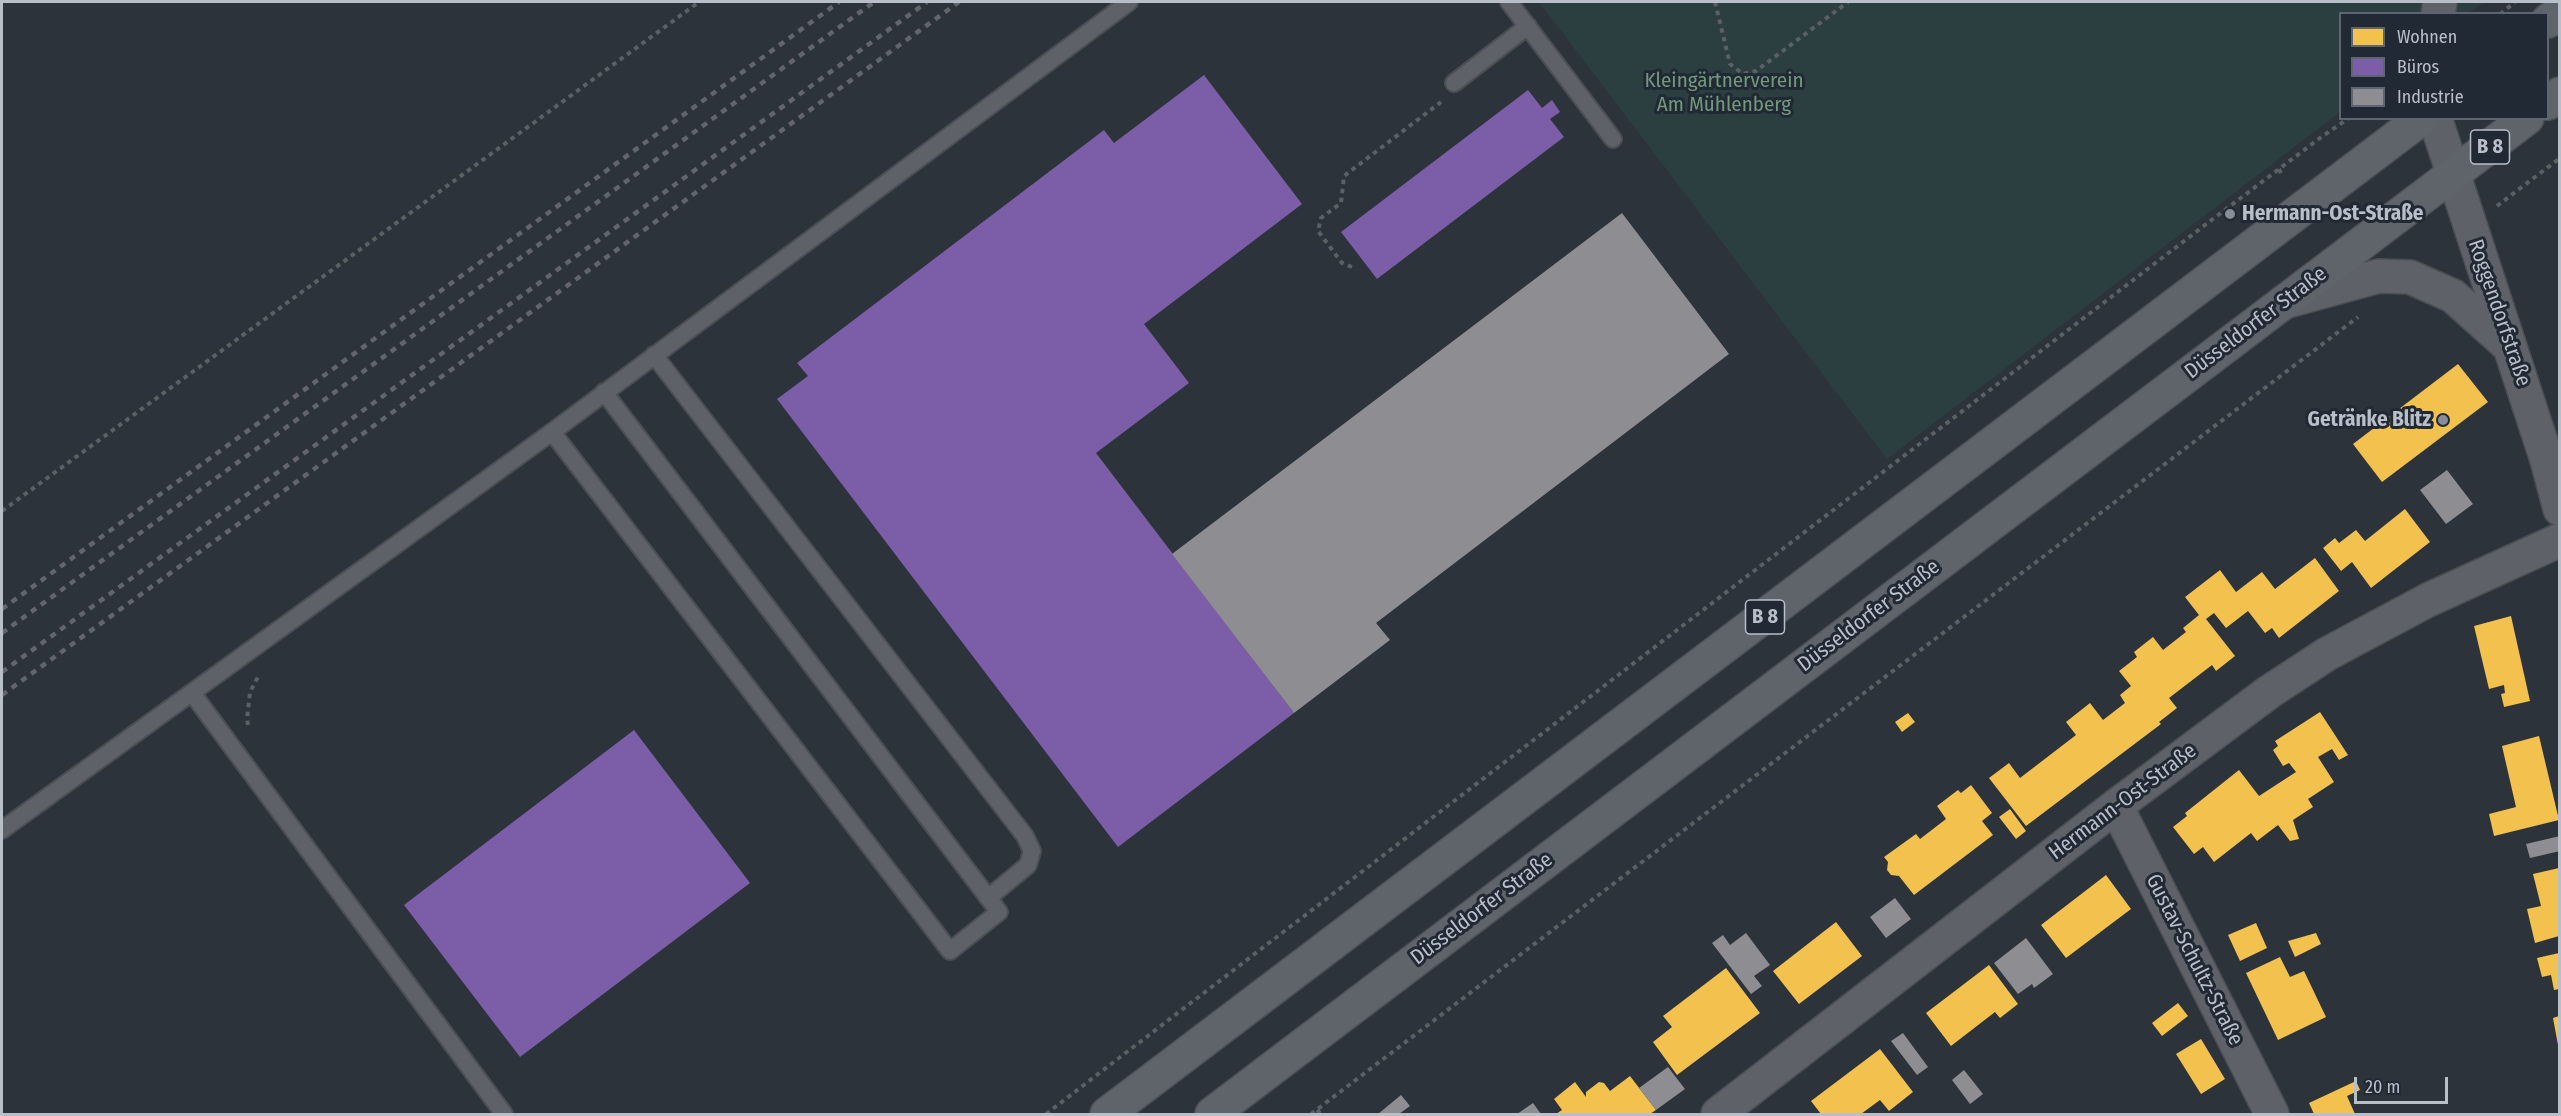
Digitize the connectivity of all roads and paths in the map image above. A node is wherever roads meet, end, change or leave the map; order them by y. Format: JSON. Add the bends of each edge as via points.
{"nodes":[{"id":1,"x":699,"y":2,"type":"edge"},
{"id":2,"x":1129,"y":2,"type":"edge"},
{"id":3,"x":1509,"y":2,"type":"edge"},
{"id":4,"x":1715,"y":2,"type":"edge"},
{"id":5,"x":1848,"y":2,"type":"edge"},
{"id":6,"x":2515,"y":2,"type":"edge"},
{"id":7,"x":2502,"y":12,"type":"edge"},
{"id":8,"x":1528,"y":26,"type":"junction"},
{"id":9,"x":1454,"y":83,"type":"joint"},
{"id":10,"x":2346,"y":120,"type":"edge"},
{"id":11,"x":2419,"y":120,"type":"edge"},
{"id":12,"x":2436,"y":120,"type":"edge"},
{"id":13,"x":2524,"y":120,"type":"edge"},
{"id":14,"x":1613,"y":139,"type":"dead end"},
{"id":15,"x":2559,"y":158,"type":"edge"},
{"id":16,"x":2279,"y":169,"type":"junction"},
{"id":17,"x":2452,"y":175,"type":"junction"},
{"id":18,"x":2283,"y":177,"type":"dead end"},
{"id":19,"x":2205,"y":225,"type":"junction"},
{"id":20,"x":2469,"y":226,"type":"junction"},
{"id":21,"x":2208,"y":229,"type":"dead end"},
{"id":22,"x":1352,"y":267,"type":"dead end"},
{"id":23,"x":2283,"y":303,"type":"junction"},
{"id":24,"x":2363,"y":313,"type":"dead end"},
{"id":25,"x":2511,"y":347,"type":"junction"},
{"id":26,"x":654,"y":355,"type":"junction"},
{"id":27,"x":604,"y":392,"type":"junction"},
{"id":28,"x":552,"y":432,"type":"junction"},
{"id":29,"x":2553,"y":456,"type":"edge"},
{"id":30,"x":2559,"y":509,"type":"edge"},
{"id":31,"x":2,"y":511,"type":"edge"},
{"id":32,"x":2559,"y":540,"type":"edge"},
{"id":33,"x":261,"y":673,"type":"dead end"},
{"id":34,"x":192,"y":693,"type":"junction"},
{"id":35,"x":249,"y":730,"type":"dead end"},
{"id":36,"x":2116,"y":806,"type":"junction"},
{"id":37,"x":2,"y":830,"type":"edge"},
{"id":38,"x":988,"y":898,"type":"junction"},
{"id":39,"x":1317,"y":1110,"type":"junction"},
{"id":40,"x":504,"y":1114,"type":"edge"},
{"id":41,"x":1046,"y":1114,"type":"edge"},
{"id":42,"x":1107,"y":1114,"type":"edge"},
{"id":43,"x":1212,"y":1114,"type":"edge"},
{"id":44,"x":1311,"y":1114,"type":"edge"},
{"id":45,"x":1321,"y":1114,"type":"edge"},
{"id":46,"x":1718,"y":1114,"type":"edge"},
{"id":47,"x":2272,"y":1114,"type":"edge"}],
"edges":[{"from":1,"to":31,"type":"path"},
{"from":2,"to":26,"type":"lane"},
{"from":3,"to":8,"type":"lane"},
{"from":4,"to":5,"type":"path","via":[[1730,64],[1743,75],[1756,71]]},
{"from":6,"to":7,"type":"path"},
{"from":8,"to":9,"type":"lane"},
{"from":8,"to":14,"type":"lane"},
{"from":9,"to":22,"type":"path","via":[[1450,95],[1344,176],[1341,203],[1321,218],[1318,231],[1342,263]]},
{"from":10,"to":16,"type":"path"},
{"from":11,"to":42,"type":"main road","number":"B 8"},
{"from":12,"to":17,"type":"street","name":"Roggendorfstraße"},
{"from":13,"to":17,"type":"main road","name":"Düsseldorfer Straße","number":"B 8"},
{"from":15,"to":20,"type":"path"},
{"from":16,"to":18,"type":"path"},
{"from":16,"to":19,"type":"path"},
{"from":17,"to":20,"type":"street","name":"Roggendorfstraße"},
{"from":17,"to":23,"type":"main road","name":"Düsseldorfer Straße","number":"B 8"},
{"from":19,"to":21,"type":"path"},
{"from":19,"to":41,"type":"path"},
{"from":20,"to":25,"type":"street","name":"Roggendorfstraße"},
{"from":23,"to":25,"type":"street","via":[[2379,276],[2410,277],[2453,296]]},
{"from":23,"to":43,"type":"main road","name":"Düsseldorfer Straße","number":"B 8"},
{"from":24,"to":39,"type":"path"},
{"from":25,"to":29,"type":"street","name":"Roggendorfstraße"},
{"from":26,"to":27,"type":"lane"},
{"from":26,"to":38,"type":"lane","via":[[1025,836],[1032,851],[1028,865]]},
{"from":27,"to":28,"type":"lane"},
{"from":27,"to":38,"type":"lane"},
{"from":28,"to":34,"type":"lane"},
{"from":28,"to":38,"type":"lane","via":[[950,951],[999,912]]},
{"from":29,"to":30,"type":"street","name":"Roggendorfstraße"},
{"from":32,"to":36,"type":"street","name":"Hermann-Ost-Straße","via":[[2428,600],[2327,654],[2269,692]]},
{"from":33,"to":35,"type":"path","via":[[250,692]]},
{"from":34,"to":37,"type":"lane"},
{"from":34,"to":40,"type":"lane"},
{"from":36,"to":46,"type":"street","name":"Hermann-Ost-Straße"},
{"from":36,"to":47,"type":"street","name":"Gustav-Schultz-Straße"},
{"from":39,"to":44,"type":"path"},
{"from":39,"to":45,"type":"path"}]}
